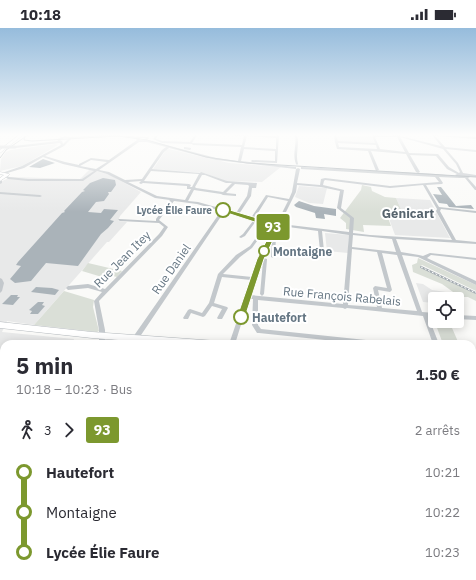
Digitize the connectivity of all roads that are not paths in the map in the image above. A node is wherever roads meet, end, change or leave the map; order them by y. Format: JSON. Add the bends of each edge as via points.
{"nodes":[{"id":1,"x":33,"y":161,"type":"edge"},
{"id":2,"x":57,"y":161,"type":"edge"},
{"id":3,"x":88,"y":161,"type":"edge"},
{"id":4,"x":109,"y":161,"type":"edge"},
{"id":5,"x":111,"y":161,"type":"edge"},
{"id":6,"x":156,"y":161,"type":"edge"},
{"id":7,"x":228,"y":161,"type":"edge"},
{"id":8,"x":239,"y":161,"type":"joint"},
{"id":9,"x":275,"y":161,"type":"edge"},
{"id":10,"x":296,"y":161,"type":"edge"},
{"id":11,"x":373,"y":161,"type":"edge"},
{"id":12,"x":411,"y":161,"type":"edge"},
{"id":13,"x":442,"y":161,"type":"edge"},
{"id":14,"x":453,"y":161,"type":"edge"},
{"id":15,"x":80,"y":165,"type":"dead end"},
{"id":16,"x":298,"y":167,"type":"junction"},
{"id":17,"x":97,"y":170,"type":"junction"},
{"id":18,"x":150,"y":170,"type":"junction"},
{"id":19,"x":377,"y":170,"type":"junction"},
{"id":20,"x":418,"y":172,"type":"junction"},
{"id":21,"x":201,"y":173,"type":"junction"},
{"id":22,"x":4,"y":175,"type":"edge"},
{"id":23,"x":436,"y":175,"type":"junction"},
{"id":24,"x":463,"y":176,"type":"junction"},
{"id":25,"x":476,"y":177,"type":"edge"},
{"id":26,"x":90,"y":180,"type":"dead end"},
{"id":27,"x":0,"y":181,"type":"edge"},
{"id":28,"x":124,"y":181,"type":"junction"},
{"id":29,"x":143,"y":181,"type":"junction"},
{"id":30,"x":234,"y":183,"type":"junction"},
{"id":31,"x":296,"y":184,"type":"junction"},
{"id":32,"x":424,"y":184,"type":"junction"},
{"id":33,"x":321,"y":186,"type":"junction"},
{"id":34,"x":136,"y":187,"type":"junction"},
{"id":35,"x":194,"y":187,"type":"junction"},
{"id":36,"x":476,"y":189,"type":"edge"},
{"id":37,"x":0,"y":193,"type":"edge"},
{"id":38,"x":224,"y":194,"type":"junction"},
{"id":39,"x":235,"y":195,"type":"dead end"},
{"id":40,"x":40,"y":196,"type":"dead end"},
{"id":41,"x":173,"y":199,"type":"junction"},
{"id":42,"x":290,"y":200,"type":"junction"},
{"id":43,"x":186,"y":201,"type":"junction"},
{"id":44,"x":439,"y":209,"type":"junction"},
{"id":45,"x":224,"y":210,"type":"junction"},
{"id":46,"x":476,"y":212,"type":"edge"},
{"id":47,"x":237,"y":214,"type":"junction"},
{"id":48,"x":253,"y":219,"type":"junction"},
{"id":49,"x":120,"y":220,"type":"dead end"},
{"id":50,"x":159,"y":222,"type":"junction"},
{"id":51,"x":277,"y":225,"type":"junction"},
{"id":52,"x":320,"y":230,"type":"junction"},
{"id":53,"x":352,"y":234,"type":"junction"},
{"id":54,"x":272,"y":236,"type":"junction"},
{"id":55,"x":241,"y":237,"type":"dead end"},
{"id":56,"x":394,"y":237,"type":"junction"},
{"id":57,"x":455,"y":242,"type":"junction"},
{"id":58,"x":476,"y":243,"type":"edge"},
{"id":59,"x":351,"y":248,"type":"junction"},
{"id":60,"x":322,"y":251,"type":"dead end"},
{"id":61,"x":379,"y":251,"type":"junction"},
{"id":62,"x":399,"y":254,"type":"junction"},
{"id":63,"x":273,"y":257,"type":"dead end"},
{"id":64,"x":424,"y":258,"type":"junction"},
{"id":65,"x":260,"y":259,"type":"junction"},
{"id":66,"x":476,"y":260,"type":"edge"},
{"id":67,"x":220,"y":275,"type":"junction"},
{"id":68,"x":254,"y":279,"type":"junction"},
{"id":69,"x":0,"y":280,"type":"edge"},
{"id":70,"x":476,"y":283,"type":"edge"},
{"id":71,"x":68,"y":288,"type":"dead end"},
{"id":72,"x":0,"y":291,"type":"edge"},
{"id":73,"x":105,"y":291,"type":"junction"},
{"id":74,"x":262,"y":294,"type":"dead end"},
{"id":75,"x":248,"y":297,"type":"junction"},
{"id":76,"x":256,"y":298,"type":"junction"},
{"id":77,"x":211,"y":304,"type":"junction"},
{"id":78,"x":345,"y":306,"type":"junction"},
{"id":79,"x":380,"y":310,"type":"junction"},
{"id":80,"x":422,"y":313,"type":"junction"},
{"id":81,"x":428,"y":314,"type":"edge"},
{"id":82,"x":464,"y":317,"type":"edge"},
{"id":83,"x":186,"y":318,"type":"dead end"},
{"id":84,"x":220,"y":318,"type":"dead end"},
{"id":85,"x":476,"y":318,"type":"edge"},
{"id":86,"x":0,"y":325,"type":"edge"},
{"id":87,"x":0,"y":328,"type":"edge"},
{"id":88,"x":136,"y":338,"type":"junction"},
{"id":89,"x":102,"y":339,"type":"edge"},
{"id":90,"x":152,"y":340,"type":"edge"},
{"id":91,"x":163,"y":340,"type":"edge"},
{"id":92,"x":233,"y":340,"type":"edge"},
{"id":93,"x":346,"y":340,"type":"edge"},
{"id":94,"x":434,"y":340,"type":"edge"}],
"edges":[{"from":1,"to":22,"type":"street"},
{"from":2,"to":17,"type":"street"},
{"from":3,"to":15,"type":"street"},
{"from":4,"to":17,"type":"street"},
{"from":5,"to":17,"type":"street"},
{"from":6,"to":18,"type":"street"},
{"from":7,"to":16,"type":"street"},
{"from":8,"to":9,"type":"street"},
{"from":8,"to":16,"type":"street"},
{"from":10,"to":16,"type":"street"},
{"from":11,"to":19,"type":"street"},
{"from":12,"to":20,"type":"street"},
{"from":13,"to":24,"type":"street","via":[[448,168]]},
{"from":14,"to":24,"type":"street"},
{"from":16,"to":19,"type":"street"},
{"from":16,"to":23,"type":"street"},
{"from":16,"to":31,"type":"street"},
{"from":17,"to":22,"type":"street","via":[[81,180],[28,180],[8,178]]},
{"from":17,"to":26,"type":"street"},
{"from":17,"to":28,"type":"street"},
{"from":18,"to":21,"type":"street"},
{"from":18,"to":29,"type":"street"},
{"from":19,"to":20,"type":"street"},
{"from":20,"to":24,"type":"street"},
{"from":21,"to":30,"type":"street"},
{"from":21,"to":35,"type":"street"},
{"from":22,"to":27,"type":"main road"},
{"from":23,"to":24,"type":"street"},
{"from":23,"to":32,"type":"street","via":[[441,184]]},
{"from":24,"to":25,"type":"street"},
{"from":24,"to":36,"type":"street"},
{"from":28,"to":29,"type":"street"},
{"from":28,"to":34,"type":"street"},
{"from":29,"to":34,"type":"street"},
{"from":29,"to":35,"type":"street"},
{"from":30,"to":38,"type":"street"},
{"from":30,"to":47,"type":"street","via":[[250,185],[249,196]]},
{"from":31,"to":33,"type":"street"},
{"from":31,"to":42,"type":"street"},
{"from":32,"to":33,"type":"street","via":[[390,187],[325,179],[322,180]]},
{"from":32,"to":44,"type":"street"},
{"from":33,"to":53,"type":"street","via":[[342,190],[339,208],[352,218]]},
{"from":34,"to":41,"type":"street","via":[[156,197]]},
{"from":35,"to":38,"type":"street"},
{"from":35,"to":43,"type":"street"},
{"from":37,"to":40,"type":"street"},
{"from":38,"to":39,"type":"street"},
{"from":41,"to":43,"type":"street"},
{"from":41,"to":50,"type":"street","name":"Rue Jean Itey","via":[[158,219]]},
{"from":42,"to":48,"type":"street","via":[[267,196]]},
{"from":42,"to":51,"type":"street"},
{"from":43,"to":45,"type":"street"},
{"from":44,"to":46,"type":"street"},
{"from":44,"to":57,"type":"street"},
{"from":45,"to":47,"type":"street"},
{"from":45,"to":88,"type":"street","name":"Rue Daniel"},
{"from":47,"to":48,"type":"street"},
{"from":48,"to":51,"type":"street"},
{"from":48,"to":55,"type":"street"},
{"from":49,"to":50,"type":"street"},
{"from":50,"to":73,"type":"street","name":"Rue Jean Itey","via":[[166,227],[161,235]]},
{"from":51,"to":52,"type":"street"},
{"from":51,"to":54,"type":"street"},
{"from":52,"to":53,"type":"street"},
{"from":52,"to":60,"type":"street"},
{"from":53,"to":56,"type":"street"},
{"from":53,"to":59,"type":"street"},
{"from":54,"to":63,"type":"street"},
{"from":54,"to":65,"type":"street"},
{"from":54,"to":67,"type":"street","via":[[259,236],[251,247],[238,256]]},
{"from":56,"to":57,"type":"street"},
{"from":56,"to":62,"type":"street"},
{"from":57,"to":58,"type":"street"},
{"from":59,"to":61,"type":"street"},
{"from":59,"to":78,"type":"street"},
{"from":61,"to":62,"type":"street"},
{"from":61,"to":79,"type":"street","via":[[390,290],[375,288]]},
{"from":62,"to":64,"type":"street"},
{"from":62,"to":80,"type":"street"},
{"from":64,"to":66,"type":"street","via":[[430,254]]},
{"from":64,"to":70,"type":"street"},
{"from":65,"to":68,"type":"street"},
{"from":65,"to":74,"type":"street","via":[[265,260]]},
{"from":67,"to":68,"type":"street"},
{"from":67,"to":77,"type":"street"},
{"from":68,"to":75,"type":"street"},
{"from":69,"to":72,"type":"street"},
{"from":71,"to":73,"type":"street","via":[[88,286]]},
{"from":73,"to":89,"type":"street","name":"Rue Jean Itey","via":[[95,303]]},
{"from":75,"to":76,"type":"street","name":"Rue François Rabelais"},
{"from":75,"to":92,"type":"street"},
{"from":76,"to":78,"type":"street","name":"Rue François Rabelais"},
{"from":76,"to":93,"type":"street","via":[[254,325],[259,331]]},
{"from":77,"to":83,"type":"street","via":[[203,315],[190,311]]},
{"from":77,"to":84,"type":"street","via":[[225,308]]},
{"from":78,"to":79,"type":"street","name":"Rue François Rabelais"},
{"from":79,"to":80,"type":"street","name":"Rue François Rabelais"},
{"from":80,"to":81,"type":"street","name":"Rue François Rabelais"},
{"from":80,"to":94,"type":"street"},
{"from":82,"to":85,"type":"street"},
{"from":86,"to":89,"type":"main road"},
{"from":87,"to":89,"type":"main road"},
{"from":88,"to":89,"type":"main road"},
{"from":88,"to":90,"type":"main road"},
{"from":88,"to":91,"type":"main road"}]}
